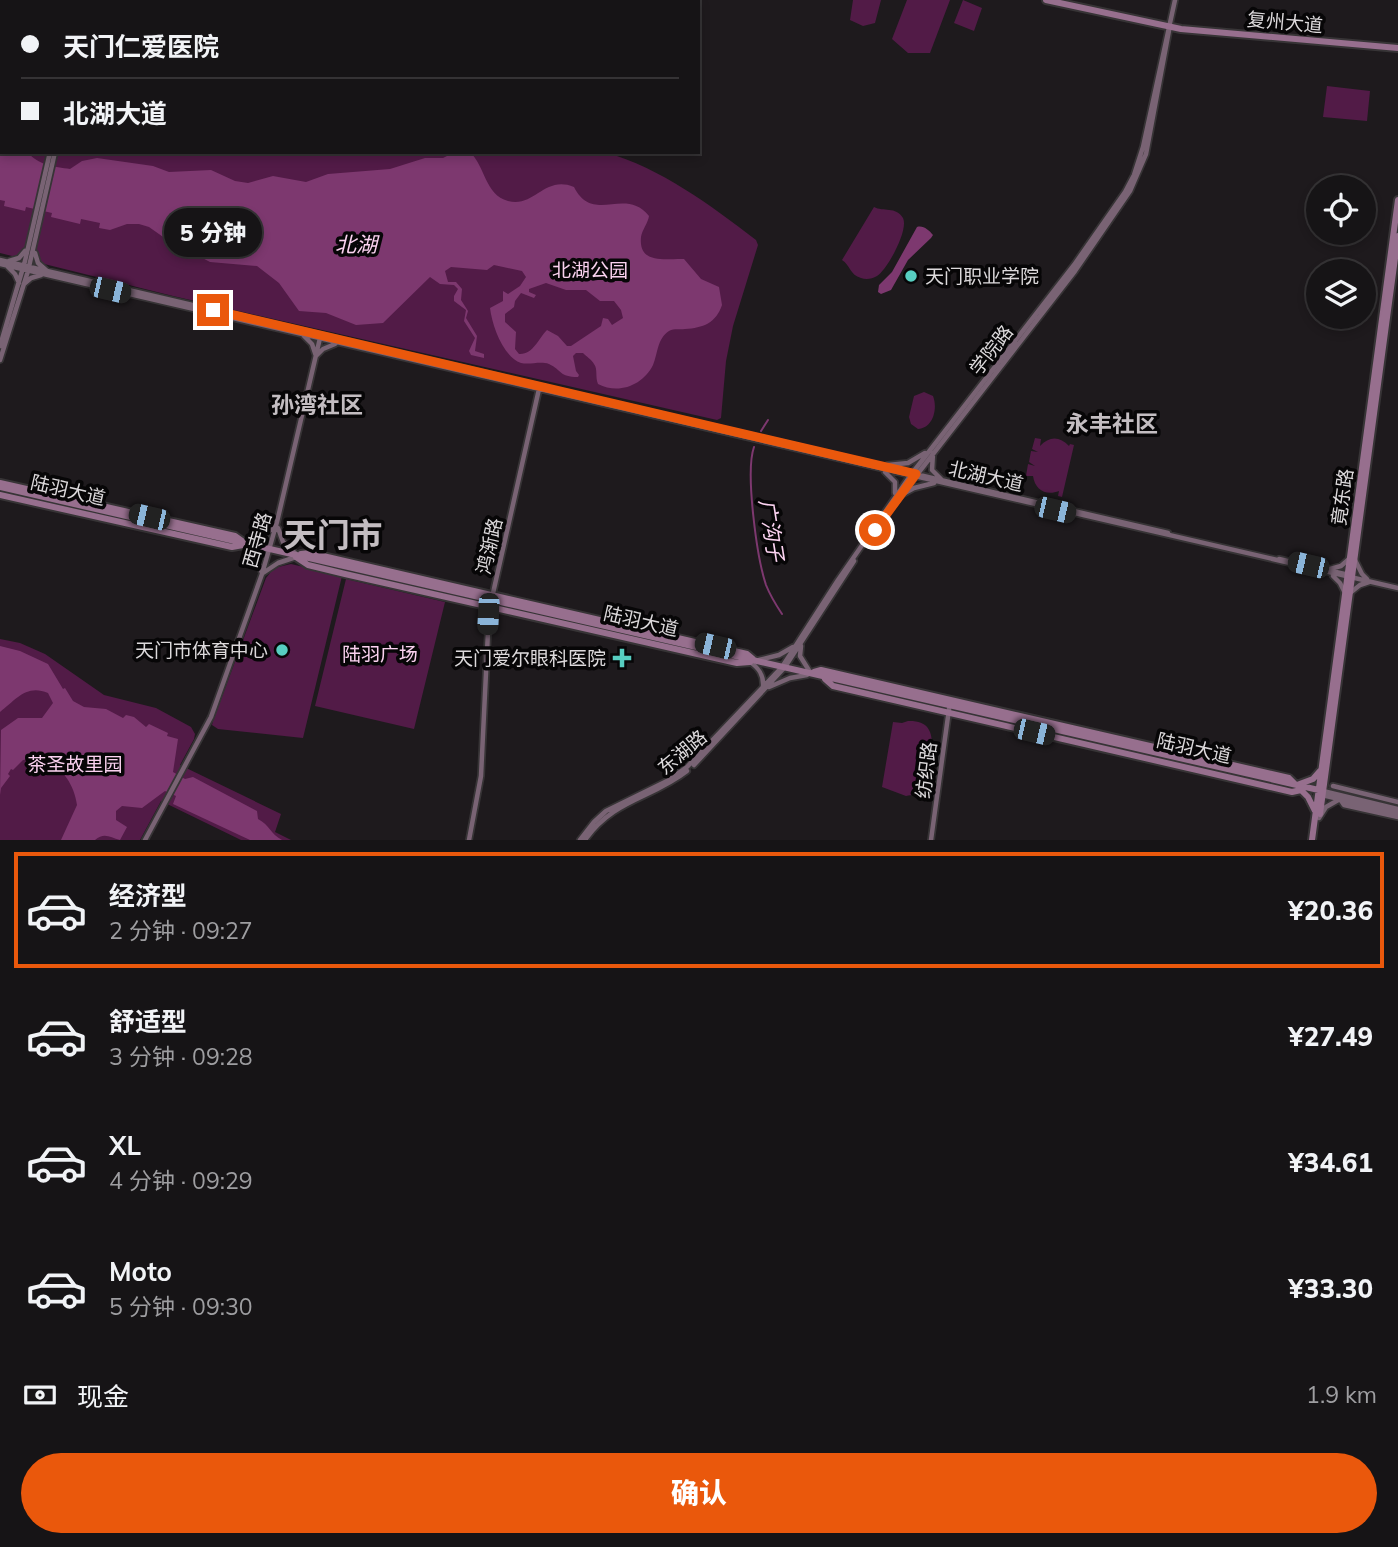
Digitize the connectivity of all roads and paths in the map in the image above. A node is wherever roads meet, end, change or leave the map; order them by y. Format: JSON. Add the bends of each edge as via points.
{"nodes":[{"id":1,"x":1046,"y":0,"type":"edge"},
{"id":2,"x":1062,"y":0,"type":"edge"},
{"id":3,"x":1175,"y":0,"type":"edge"},
{"id":4,"x":1170,"y":26,"type":"junction"},
{"id":5,"x":1398,"y":46,"type":"edge"},
{"id":6,"x":51,"y":156,"type":"edge"},
{"id":7,"x":1398,"y":200,"type":"edge"},
{"id":8,"x":1398,"y":236,"type":"edge"},
{"id":9,"x":32,"y":245,"type":"junction"},
{"id":10,"x":2,"y":263,"type":"edge"},
{"id":11,"x":26,"y":268,"type":"junction"},
{"id":12,"x":46,"y":273,"type":"junction"},
{"id":13,"x":21,"y":284,"type":"junction"},
{"id":14,"x":300,"y":335,"type":"junction"},
{"id":15,"x":321,"y":337,"type":"junction"},
{"id":16,"x":340,"y":344,"type":"junction"},
{"id":17,"x":0,"y":346,"type":"edge"},
{"id":18,"x":316,"y":356,"type":"junction"},
{"id":19,"x":0,"y":360,"type":"edge"},
{"id":20,"x":539,"y":388,"type":"junction"},
{"id":21,"x":931,"y":451,"type":"junction"},
{"id":22,"x":878,"y":467,"type":"junction"},
{"id":23,"x":913,"y":475,"type":"junction"},
{"id":24,"x":941,"y":482,"type":"junction"},
{"id":25,"x":0,"y":489,"type":"edge"},
{"id":26,"x":896,"y":499,"type":"junction"},
{"id":27,"x":277,"y":523,"type":"junction"},
{"id":28,"x":243,"y":544,"type":"junction"},
{"id":29,"x":270,"y":550,"type":"junction"},
{"id":30,"x":296,"y":556,"type":"junction"},
{"id":31,"x":1352,"y":559,"type":"junction"},
{"id":32,"x":369,"y":566,"type":"junction"},
{"id":33,"x":352,"y":568,"type":"junction"},
{"id":34,"x":1326,"y":571,"type":"junction"},
{"id":35,"x":262,"y":574,"type":"junction"},
{"id":36,"x":1349,"y":576,"type":"junction"},
{"id":37,"x":383,"y":578,"type":"junction"},
{"id":38,"x":1372,"y":582,"type":"junction"},
{"id":39,"x":391,"y":585,"type":"junction"},
{"id":40,"x":1398,"y":588,"type":"edge"},
{"id":41,"x":1347,"y":594,"type":"junction"},
{"id":42,"x":491,"y":601,"type":"junction"},
{"id":43,"x":800,"y":642,"type":"junction"},
{"id":44,"x":752,"y":661,"type":"junction"},
{"id":45,"x":782,"y":668,"type":"junction"},
{"id":46,"x":808,"y":674,"type":"junction"},
{"id":47,"x":764,"y":688,"type":"junction"},
{"id":48,"x":949,"y":706,"type":"junction"},
{"id":49,"x":1324,"y":770,"type":"junction"},
{"id":50,"x":1333,"y":786,"type":"junction"},
{"id":51,"x":1299,"y":787,"type":"junction"},
{"id":52,"x":1320,"y":793,"type":"junction"},
{"id":53,"x":1340,"y":797,"type":"junction"},
{"id":54,"x":1398,"y":802,"type":"edge"},
{"id":55,"x":1398,"y":813,"type":"edge"},
{"id":56,"x":1317,"y":817,"type":"junction"},
{"id":57,"x":145,"y":840,"type":"edge"},
{"id":58,"x":469,"y":840,"type":"edge"},
{"id":59,"x":582,"y":840,"type":"edge"},
{"id":60,"x":931,"y":840,"type":"edge"},
{"id":61,"x":1314,"y":840,"type":"edge"}],
"edges":[{"from":1,"to":4,"type":"main road","name":"复州大道"},
{"from":2,"to":4,"type":"main road","name":"复州大道"},
{"from":3,"to":4,"type":"main road","name":"学院路"},
{"from":4,"to":5,"type":"main road","name":"复州大道"},
{"from":4,"to":21,"type":"main road","name":"学院路","via":[[1131,181],[1074,265]]},
{"from":6,"to":9,"type":"main road"},
{"from":7,"to":31,"type":"main road","name":"竟东路"},
{"from":8,"to":31,"type":"main road","name":"竟东路"},
{"from":9,"to":10,"type":"main road","via":[[19,258]]},
{"from":9,"to":11,"type":"main road"},
{"from":9,"to":12,"type":"main road"},
{"from":10,"to":11,"type":"main road","name":"北湖大道"},
{"from":10,"to":13,"type":"main road"},
{"from":11,"to":12,"type":"main road","name":"北湖大道"},
{"from":11,"to":13,"type":"main road"},
{"from":12,"to":13,"type":"main road"},
{"from":12,"to":14,"type":"main road","name":"北湖大道"},
{"from":12,"to":15,"type":"main road","name":"北湖大道"},
{"from":13,"to":17,"type":"main road"},
{"from":13,"to":19,"type":"main road"},
{"from":14,"to":15,"type":"main road","name":"北湖大道"},
{"from":14,"to":18,"type":"main road"},
{"from":15,"to":16,"type":"main road","name":"北湖大道"},
{"from":15,"to":18,"type":"main road","name":"西寺路"},
{"from":15,"to":20,"type":"main road","name":"北湖大道"},
{"from":16,"to":18,"type":"main road","via":[[326,347]]},
{"from":16,"to":20,"type":"main road","name":"北湖大道"},
{"from":18,"to":27,"type":"main road","name":"西寺路"},
{"from":20,"to":22,"type":"main road","name":"北湖大道"},
{"from":20,"to":42,"type":"main road","name":"鸿渐路"},
{"from":21,"to":22,"type":"main road","via":[[905,464]]},
{"from":21,"to":23,"type":"main road","name":"学院路"},
{"from":21,"to":24,"type":"main road","via":[[931,467]]},
{"from":22,"to":23,"type":"main road","name":"北湖大道"},
{"from":22,"to":26,"type":"main road","via":[[895,482]]},
{"from":23,"to":24,"type":"main road","name":"北湖大道"},
{"from":23,"to":26,"type":"main road","name":"学院路"},
{"from":24,"to":26,"type":"main road","via":[[914,488]]},
{"from":24,"to":34,"type":"main road","name":"北湖大道"},
{"from":25,"to":28,"type":"main road","name":"陆羽大道"},
{"from":26,"to":43,"type":"main road","name":"学院路"},
{"from":27,"to":28,"type":"main road","via":[[262,537]]},
{"from":27,"to":29,"type":"main road","name":"西寺路"},
{"from":27,"to":30,"type":"main road","via":[[280,537]]},
{"from":28,"to":29,"type":"main road","name":"陆羽大道"},
{"from":28,"to":35,"type":"main road","via":[[256,556]]},
{"from":29,"to":30,"type":"main road","name":"陆羽大道"},
{"from":29,"to":35,"type":"main road","name":"西寺路"},
{"from":30,"to":32,"type":"main road","via":[[310,553]]},
{"from":30,"to":33,"type":"main road","name":"陆羽大道"},
{"from":30,"to":35,"type":"main road"},
{"from":30,"to":37,"type":"main road","name":"陆羽大道"},
{"from":30,"to":39,"type":"main road","via":[[308,565]]},
{"from":31,"to":34,"type":"main road"},
{"from":31,"to":36,"type":"main road","name":"竟东路"},
{"from":31,"to":38,"type":"main road"},
{"from":32,"to":33,"type":"main road"},
{"from":32,"to":42,"type":"main road","via":[[476,591]]},
{"from":33,"to":42,"type":"main road","name":"陆羽大道"},
{"from":34,"to":36,"type":"main road","name":"北湖大道"},
{"from":34,"to":41,"type":"main road"},
{"from":35,"to":57,"type":"main road","name":"西寺路","via":[[219,695]]},
{"from":36,"to":38,"type":"main road","name":"北湖大道"},
{"from":36,"to":41,"type":"main road","name":"竟东路"},
{"from":37,"to":39,"type":"main road"},
{"from":37,"to":42,"type":"main road","name":"陆羽大道"},
{"from":38,"to":40,"type":"main road","name":"北湖大道"},
{"from":38,"to":41,"type":"main road"},
{"from":39,"to":42,"type":"main road","via":[[478,605]]},
{"from":41,"to":49,"type":"main road","name":"竟东路"},
{"from":42,"to":44,"type":"main road","via":[[737,663]]},
{"from":42,"to":44,"type":"main road","via":[[739,652]]},
{"from":42,"to":58,"type":"main road","name":"鸿渐路","via":[[481,776]]},
{"from":43,"to":44,"type":"main road","via":[[779,655]]},
{"from":43,"to":45,"type":"main road","name":"学院路"},
{"from":43,"to":46,"type":"main road"},
{"from":44,"to":45,"type":"main road"},
{"from":44,"to":47,"type":"main road"},
{"from":45,"to":46,"type":"main road"},
{"from":45,"to":47,"type":"main road","name":"东湖路"},
{"from":46,"to":47,"type":"main road"},
{"from":46,"to":48,"type":"main road","via":[[834,686]]},
{"from":46,"to":48,"type":"main road","via":[[821,670]]},
{"from":47,"to":59,"type":"main road","name":"东湖路","via":[[691,764],[667,781],[606,810]]},
{"from":48,"to":51,"type":"main road","via":[[1289,778]]},
{"from":48,"to":51,"type":"main road","via":[[1282,790],[1292,792]]},
{"from":48,"to":60,"type":"main road","name":"纺织路"},
{"from":49,"to":50,"type":"main road"},
{"from":49,"to":51,"type":"main road"},
{"from":49,"to":52,"type":"main road","name":"竟东路"},
{"from":50,"to":53,"type":"main road"},
{"from":50,"to":54,"type":"main road"},
{"from":51,"to":52,"type":"main road"},
{"from":51,"to":56,"type":"main road"},
{"from":52,"to":53,"type":"main road"},
{"from":52,"to":56,"type":"main road","name":"竟东路"},
{"from":53,"to":55,"type":"main road"},
{"from":53,"to":56,"type":"main road"},
{"from":56,"to":61,"type":"main road","name":"竟东路"}]}
